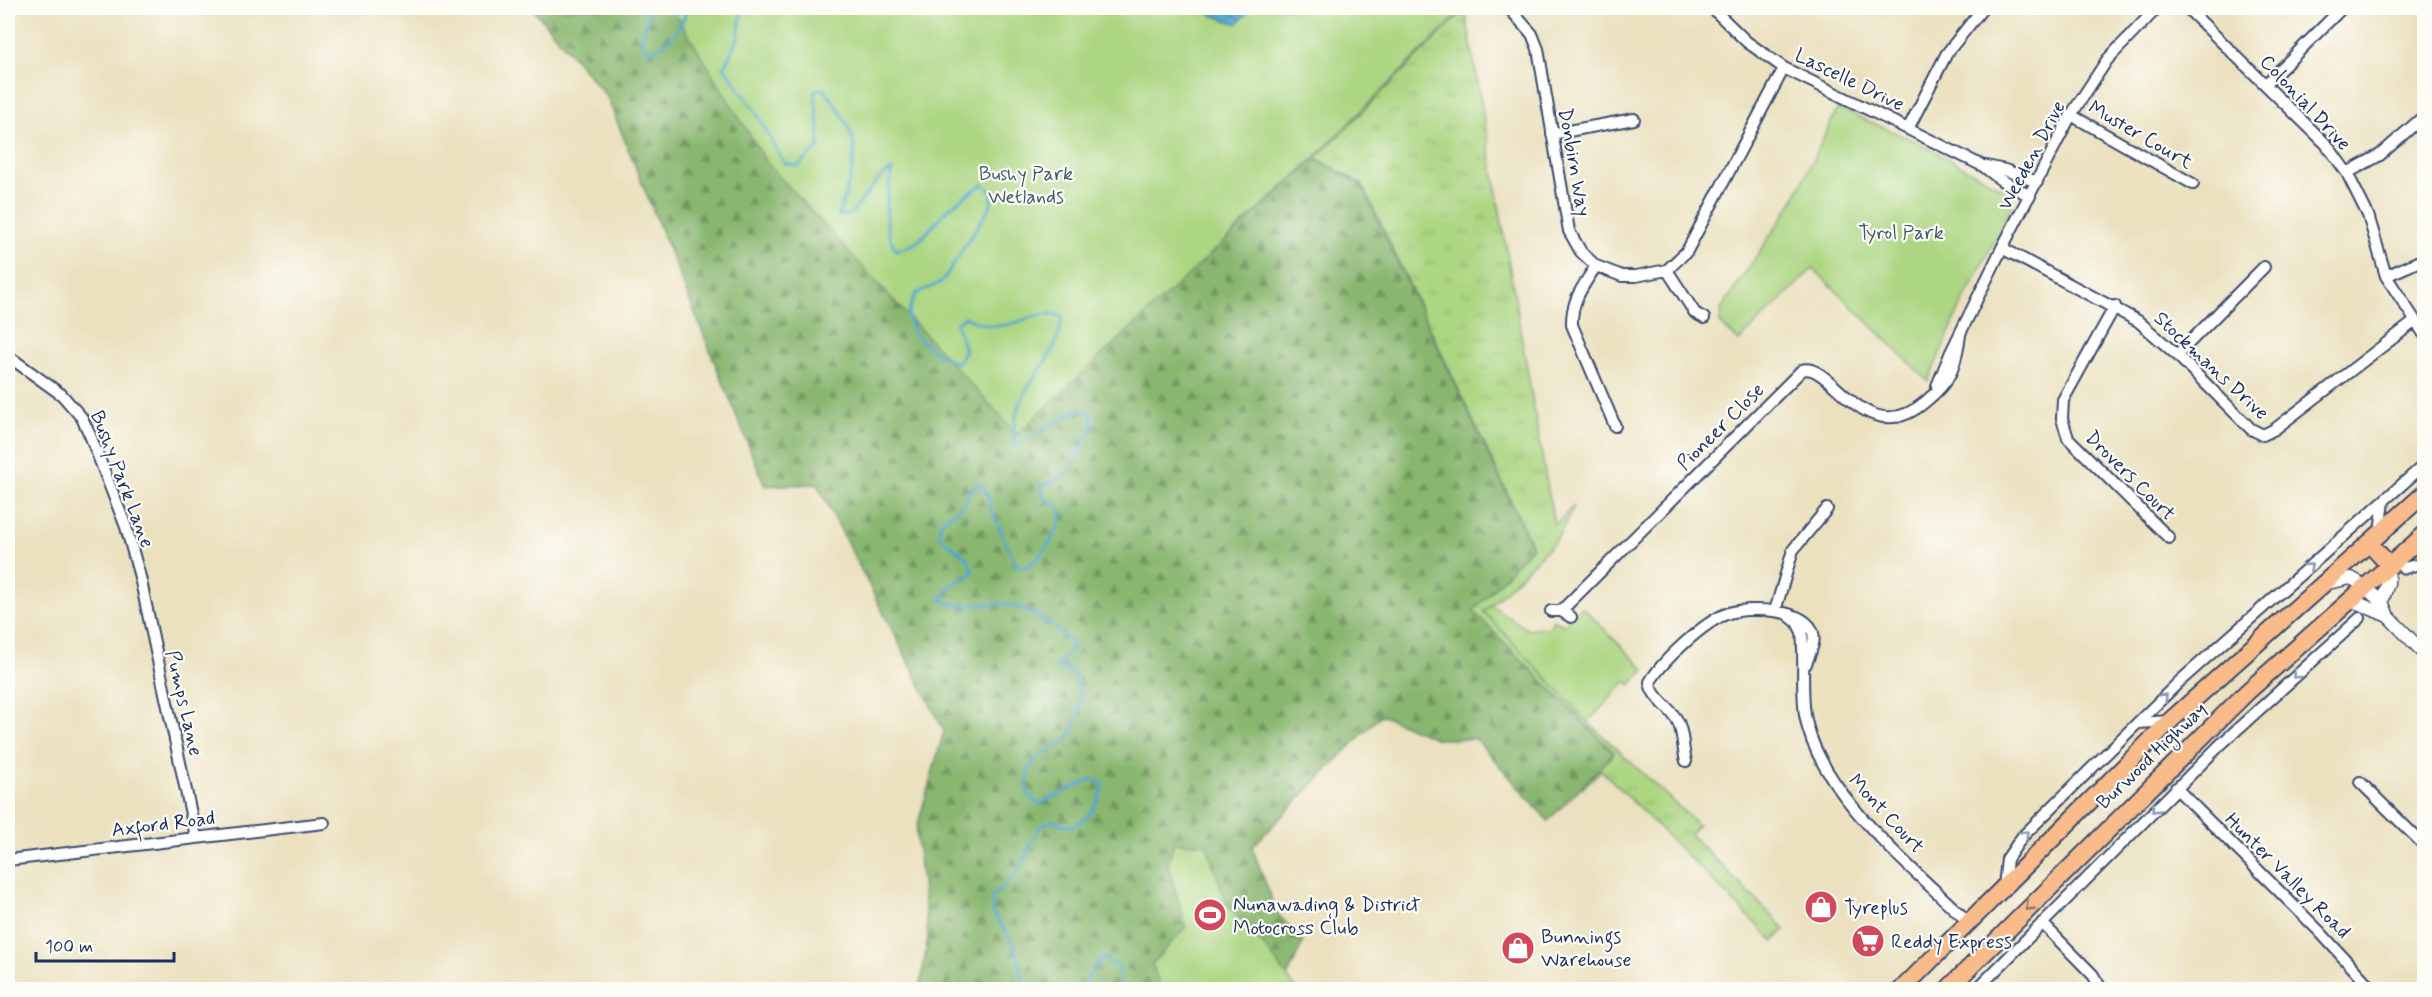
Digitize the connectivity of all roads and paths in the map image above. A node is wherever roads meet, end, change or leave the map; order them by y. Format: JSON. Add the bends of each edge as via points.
{"nodes":[{"id":1,"x":1509,"y":8,"type":"edge"},
{"id":2,"x":1712,"y":8,"type":"edge"},
{"id":3,"x":1983,"y":8,"type":"edge"},
{"id":4,"x":2157,"y":8,"type":"edge"},
{"id":5,"x":2187,"y":8,"type":"edge"},
{"id":6,"x":2342,"y":8,"type":"edge"},
{"id":7,"x":1784,"y":68,"type":"junction"},
{"id":8,"x":2266,"y":84,"type":"junction"},
{"id":9,"x":2071,"y":115,"type":"junction"},
{"id":10,"x":2424,"y":116,"type":"edge"},
{"id":11,"x":1634,"y":119,"type":"dead end"},
{"id":12,"x":1909,"y":127,"type":"junction"},
{"id":13,"x":1552,"y":134,"type":"junction"},
{"id":14,"x":1983,"y":166,"type":"junction"},
{"id":15,"x":2347,"y":173,"type":"junction"},
{"id":16,"x":2037,"y":182,"type":"junction"},
{"id":17,"x":2193,"y":184,"type":"dead end"},
{"id":18,"x":2030,"y":196,"type":"junction"},
{"id":19,"x":2002,"y":248,"type":"junction"},
{"id":20,"x":2424,"y":259,"type":"edge"},
{"id":21,"x":1596,"y":266,"type":"junction"},
{"id":22,"x":2264,"y":267,"type":"dead end"},
{"id":23,"x":1667,"y":270,"type":"junction"},
{"id":24,"x":2386,"y":276,"type":"junction"},
{"id":25,"x":2115,"y":306,"type":"junction"},
{"id":26,"x":1704,"y":318,"type":"dead end"},
{"id":27,"x":2414,"y":322,"type":"junction"},
{"id":28,"x":2424,"y":334,"type":"edge"},
{"id":29,"x":2177,"y":354,"type":"junction"},
{"id":30,"x":8,"y":356,"type":"edge"},
{"id":31,"x":1926,"y":401,"type":"joint"},
{"id":32,"x":1615,"y":426,"type":"dead end"},
{"id":33,"x":2424,"y":465,"type":"edge"},
{"id":34,"x":2424,"y":494,"type":"edge"},
{"id":35,"x":2384,"y":501,"type":"junction"},
{"id":36,"x":1827,"y":509,"type":"dead end"},
{"id":37,"x":2424,"y":535,"type":"edge"},
{"id":38,"x":2374,"y":537,"type":"junction"},
{"id":39,"x":2169,"y":538,"type":"dead end"},
{"id":40,"x":2424,"y":563,"type":"edge"},
{"id":41,"x":2391,"y":565,"type":"junction"},
{"id":42,"x":140,"y":577,"type":"joint"},
{"id":43,"x":2322,"y":585,"type":"junction"},
{"id":44,"x":2366,"y":587,"type":"junction"},
{"id":45,"x":2382,"y":602,"type":"junction"},
{"id":46,"x":2345,"y":605,"type":"junction"},
{"id":47,"x":1775,"y":611,"type":"junction"},
{"id":48,"x":1561,"y":613,"type":"dead end"},
{"id":49,"x":2388,"y":616,"type":"junction"},
{"id":50,"x":2360,"y":618,"type":"dead end"},
{"id":51,"x":2340,"y":636,"type":"junction"},
{"id":52,"x":2424,"y":652,"type":"edge"},
{"id":53,"x":2171,"y":720,"type":"junction"},
{"id":54,"x":2138,"y":723,"type":"junction"},
{"id":55,"x":1686,"y":760,"type":"dead end"},
{"id":56,"x":2360,"y":782,"type":"dead end"},
{"id":57,"x":2176,"y":788,"type":"junction"},
{"id":58,"x":324,"y":823,"type":"dead end"},
{"id":59,"x":2100,"y":835,"type":"junction"},
{"id":60,"x":196,"y":837,"type":"junction"},
{"id":61,"x":2424,"y":845,"type":"edge"},
{"id":62,"x":2115,"y":850,"type":"junction"},
{"id":63,"x":8,"y":860,"type":"edge"},
{"id":64,"x":2004,"y":886,"type":"junction"},
{"id":65,"x":1968,"y":922,"type":"junction"},
{"id":66,"x":2042,"y":923,"type":"junction"},
{"id":67,"x":1901,"y":990,"type":"edge"},
{"id":68,"x":1947,"y":990,"type":"edge"},
{"id":69,"x":1976,"y":990,"type":"edge"},
{"id":70,"x":2102,"y":990,"type":"edge"},
{"id":71,"x":2373,"y":990,"type":"edge"}],
"edges":[{"from":1,"to":13,"type":"street","name":"Donbirn Way","via":[[1532,34],[1538,49]]},
{"from":2,"to":7,"type":"street","name":"Lascelle Drive","via":[[1747,42]]},
{"from":3,"to":12,"type":"street","via":[[1947,53]]},
{"from":4,"to":9,"type":"street","name":"Weeden Drive","via":[[2107,60]]},
{"from":5,"to":8,"type":"street","name":"Colonial Drive"},
{"from":6,"to":8,"type":"street"},
{"from":7,"to":12,"type":"street","name":"Lascelle Drive"},
{"from":7,"to":23,"type":"street","via":[[1687,251]]},
{"from":8,"to":15,"type":"street","name":"Colonial Drive","via":[[2327,145]]},
{"from":9,"to":16,"type":"street","name":"Weeden Drive"},
{"from":9,"to":17,"type":"street","name":"Muster Court"},
{"from":10,"to":15,"type":"street","via":[[2380,155]]},
{"from":11,"to":13,"type":"street"},
{"from":12,"to":14,"type":"street","name":"Lascelle Drive"},
{"from":13,"to":21,"type":"street","name":"Donbirn Way","via":[[1569,231],[1581,252]]},
{"from":14,"to":16,"type":"street","name":"Lascelle Drive"},
{"from":14,"to":18,"type":"street","name":"Lascelle Drive"},
{"from":15,"to":24,"type":"street","name":"Colonial Drive","via":[[2368,215]]},
{"from":16,"to":18,"type":"street","name":"Weeden Drive"},
{"from":18,"to":19,"type":"street","name":"Weeden Drive"},
{"from":19,"to":25,"type":"street","name":"Stockmans Drive"},
{"from":19,"to":31,"type":"street","name":"Weeden Drive","via":[[1960,335],[1950,377]]},
{"from":20,"to":24,"type":"street"},
{"from":21,"to":23,"type":"street","name":"Donbirn Way","via":[[1622,276]]},
{"from":21,"to":32,"type":"street","via":[[1576,297],[1572,325]]},
{"from":22,"to":29,"type":"street"},
{"from":23,"to":26,"type":"street","via":[[1695,313]]},
{"from":24,"to":27,"type":"street","name":"Colonial Drive"},
{"from":25,"to":29,"type":"street","name":"Stockmans Drive"},
{"from":25,"to":39,"type":"street","name":"Drovers Court","via":[[2063,400],[2062,419],[2068,438]]},
{"from":27,"to":28,"type":"street","name":"Colonial Drive"},
{"from":27,"to":29,"type":"street","name":"Stockmans Drive","via":[[2263,435],[2251,429]]},
{"from":30,"to":42,"type":"street","name":"Bushy Park Lane","via":[[62,395],[82,418],[126,527]]},
{"from":31,"to":48,"type":"street","name":"Pioneer Close","via":[[1898,415],[1871,413],[1852,404],[1818,371],[1802,370]]},
{"from":33,"to":35,"type":"street","name":"Burwood Highway"},
{"from":34,"to":38,"type":"highway","name":"Burwood Highway"},
{"from":35,"to":38,"type":"street"},
{"from":54,"to":35,"type":"street","name":"Burwood Highway","one_way":true,"via":[[2180,681]]},
{"from":36,"to":47,"type":"street","via":[[1793,550]]},
{"from":37,"to":41,"type":"highway","name":"Burwood Highway"},
{"from":38,"to":41,"type":"highway"},
{"from":38,"to":43,"type":"highway","name":"Burwood Highway"},
{"from":40,"to":41,"type":"street","via":[[2404,568]]},
{"from":41,"to":44,"type":"highway","name":"Burwood Highway"},
{"from":41,"to":45,"type":"street"},
{"from":42,"to":60,"type":"street","name":"Pumps Lane"},
{"from":43,"to":44,"type":"street","via":[[2351,578]]},
{"from":43,"to":53,"type":"highway","name":"Burwood Highway"},
{"from":44,"to":45,"type":"street"},
{"from":44,"to":46,"type":"highway","name":"Burwood Highway"},
{"from":45,"to":49,"type":"street"},
{"from":46,"to":49,"type":"street"},
{"from":46,"to":51,"type":"street"},
{"from":46,"to":59,"type":"highway","name":"Burwood Highway","via":[[2247,692]]},
{"from":47,"to":55,"type":"street","name":"Mont Court","via":[[1740,611],[1718,618],[1700,630],[1653,676],[1652,691],[1677,720],[1683,738],[1677,746]]},
{"from":47,"to":65,"type":"street","name":"Mont Court","via":[[1802,620],[1813,631],[1802,676],[1805,716],[1839,790]]},
{"from":49,"to":52,"type":"street"},
{"from":50,"to":51,"type":"street","name":"Burwood Highway"},
{"from":51,"to":57,"type":"street","name":"Burwood Highway","one_way":true},
{"from":53,"to":54,"type":"street","name":"Burwood Highway"},
{"from":53,"to":64,"type":"highway","name":"Burwood Highway"},
{"from":64,"to":54,"type":"street","name":"Burwood Highway","one_way":true,"via":[[2007,859],[2016,843]]},
{"from":56,"to":61,"type":"street"},
{"from":57,"to":62,"type":"street","name":"Burwood Highway","one_way":true},
{"from":57,"to":71,"type":"street","name":"Hunter Valley Road"},
{"from":58,"to":60,"type":"street","name":"Axford Road"},
{"from":59,"to":62,"type":"street"},
{"from":59,"to":68,"type":"highway","name":"Burwood Highway","one_way":true},
{"from":60,"to":63,"type":"street","name":"Axford Road"},
{"from":62,"to":66,"type":"street","name":"Burwood Highway"},
{"from":64,"to":65,"type":"highway","name":"Burwood Highway"},
{"from":65,"to":67,"type":"highway","name":"Burwood Highway"},
{"from":66,"to":69,"type":"street","name":"Burwood Highway"},
{"from":66,"to":70,"type":"street","via":[[2093,975]]}]}
